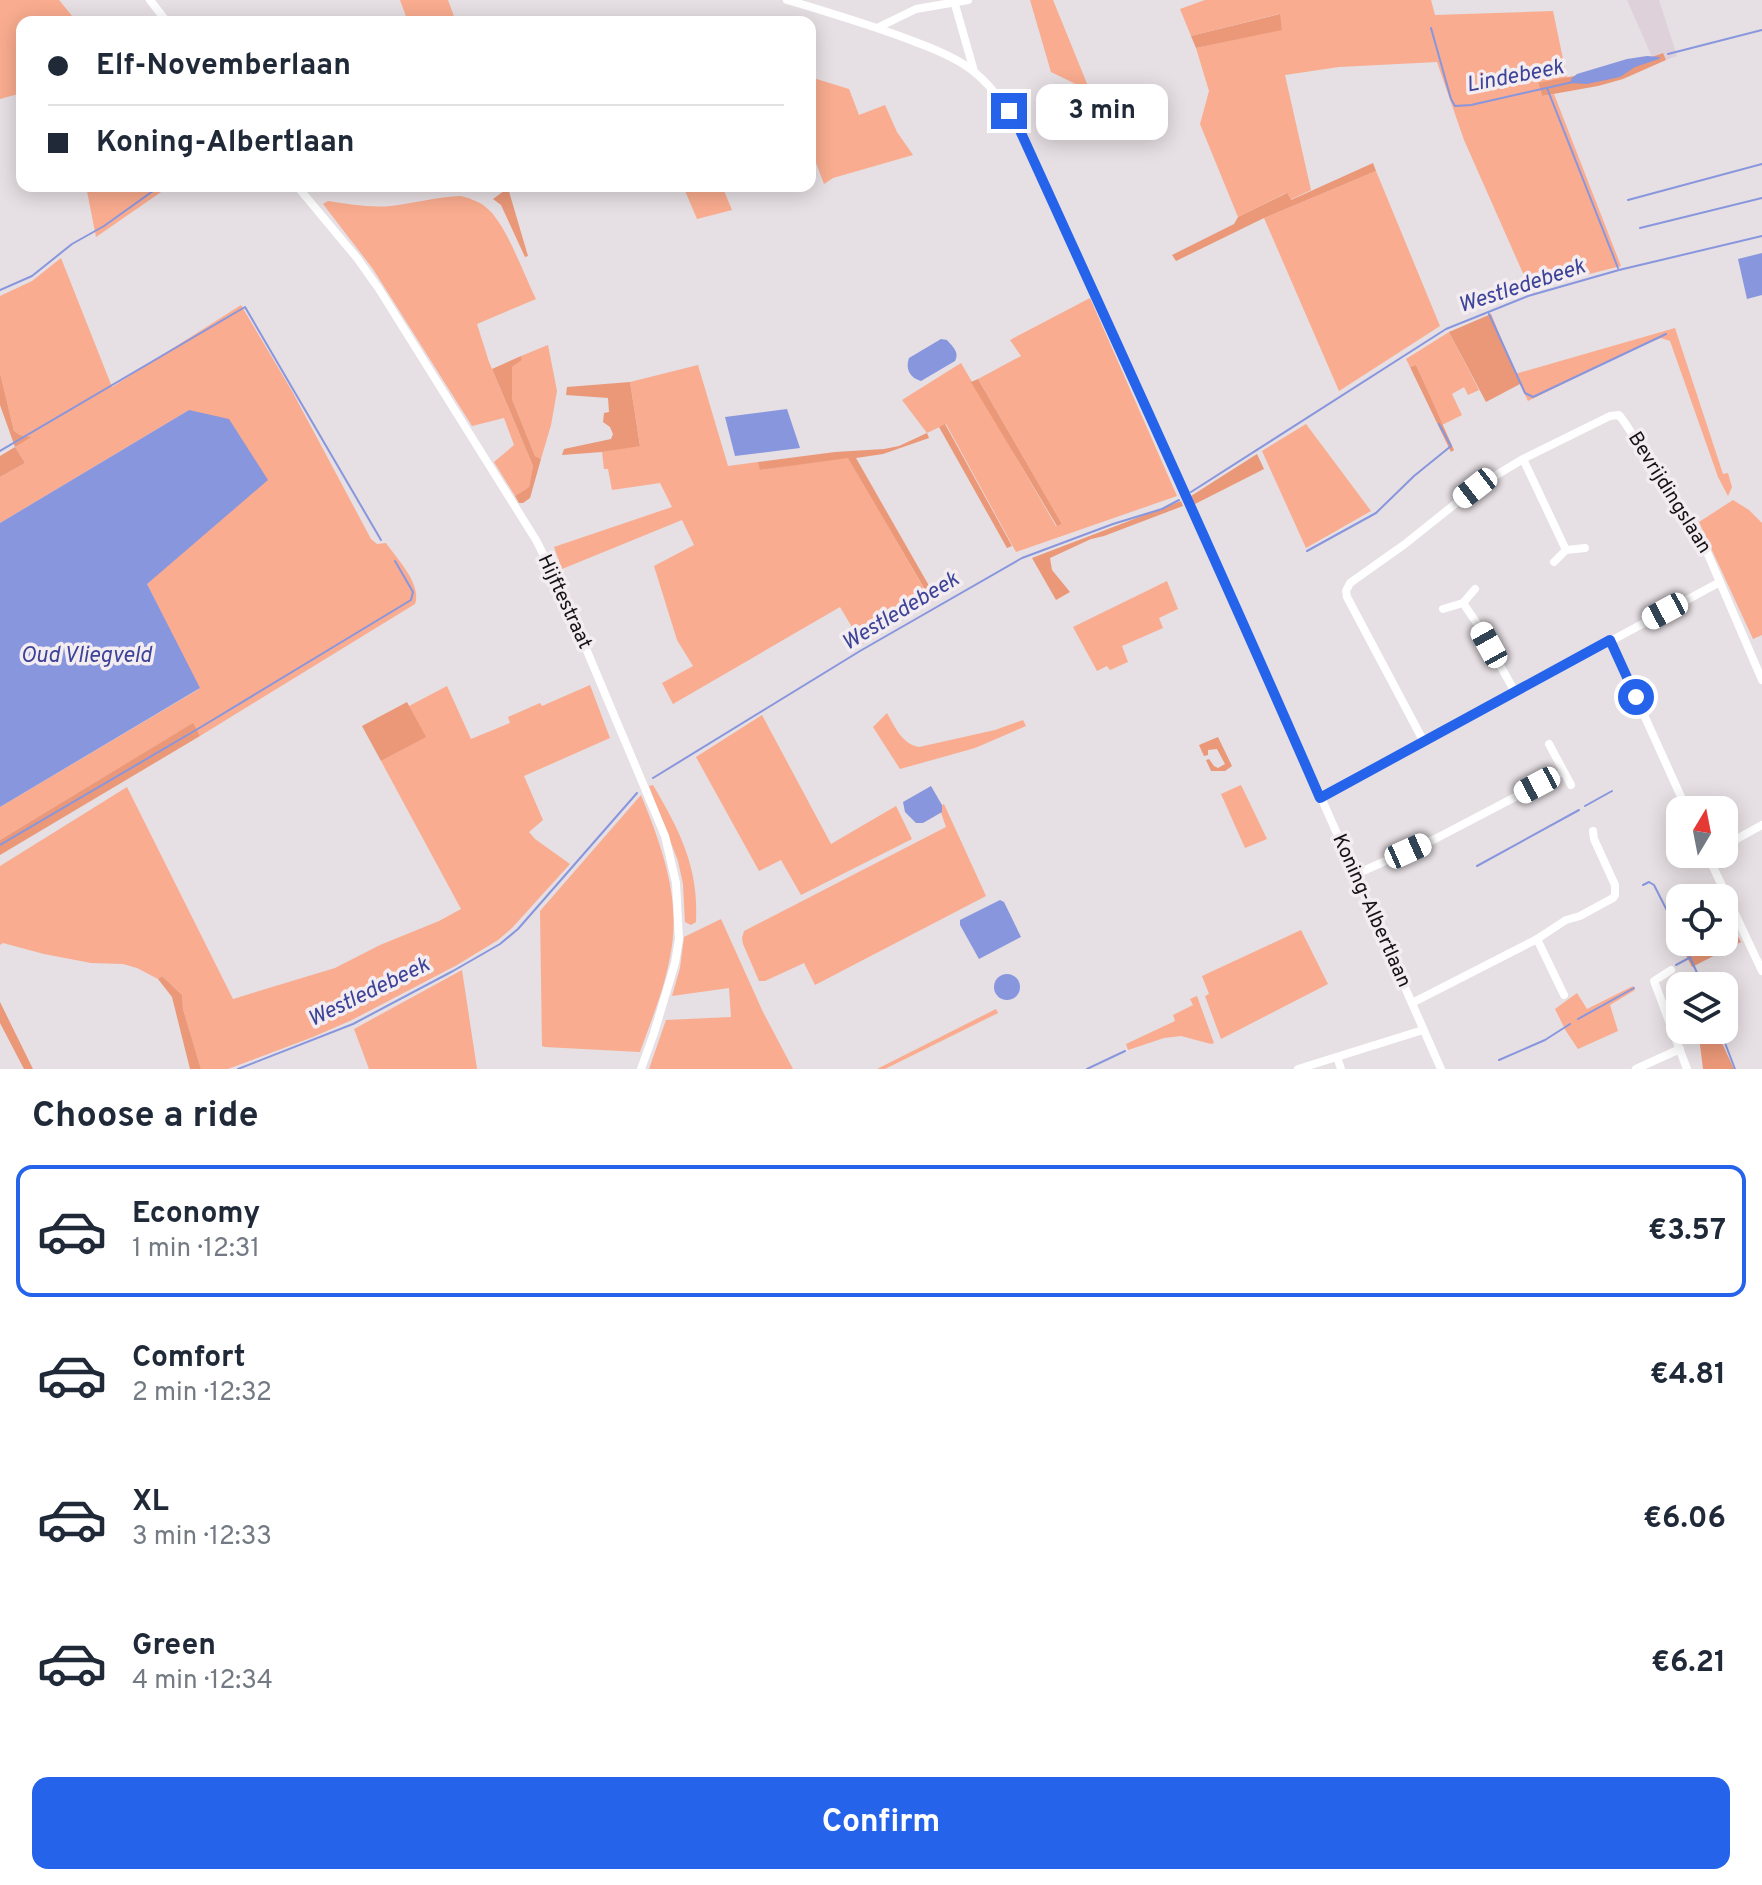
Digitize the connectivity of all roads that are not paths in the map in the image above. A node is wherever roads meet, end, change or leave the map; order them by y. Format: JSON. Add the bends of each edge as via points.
{"nodes":[{"id":1,"x":150,"y":0,"type":"edge"},
{"id":2,"x":787,"y":0,"type":"edge"},
{"id":3,"x":968,"y":0,"type":"edge"},
{"id":4,"x":954,"y":1,"type":"edge"},
{"id":5,"x":162,"y":16,"type":"edge"},
{"id":6,"x":879,"y":27,"type":"junction"},
{"id":7,"x":974,"y":71,"type":"junction"},
{"id":8,"x":302,"y":192,"type":"edge"},
{"id":9,"x":1523,"y":459,"type":"junction"},
{"id":10,"x":1585,"y":548,"type":"dead end"},
{"id":11,"x":1566,"y":550,"type":"junction"},
{"id":12,"x":1554,"y":562,"type":"dead end"},
{"id":13,"x":1720,"y":582,"type":"junction"},
{"id":14,"x":1475,"y":589,"type":"dead end"},
{"id":15,"x":1463,"y":603,"type":"junction"},
{"id":16,"x":1443,"y":609,"type":"dead end"},
{"id":17,"x":1610,"y":640,"type":"junction"},
{"id":18,"x":1762,"y":680,"type":"edge"},
{"id":19,"x":1515,"y":692,"type":"junction"},
{"id":20,"x":1424,"y":742,"type":"junction"},
{"id":21,"x":1549,"y":744,"type":"dead end"},
{"id":22,"x":1563,"y":772,"type":"junction"},
{"id":23,"x":1571,"y":785,"type":"dead end"},
{"id":24,"x":1681,"y":796,"type":"edge"},
{"id":25,"x":1320,"y":798,"type":"junction"},
{"id":26,"x":1762,"y":825,"type":"edge"},
{"id":27,"x":1593,"y":831,"type":"dead end"},
{"id":28,"x":1738,"y":838,"type":"edge"},
{"id":29,"x":1714,"y":868,"type":"edge"},
{"id":30,"x":1354,"y":875,"type":"junction"},
{"id":31,"x":1537,"y":939,"type":"junction"},
{"id":32,"x":1671,"y":970,"type":"dead end"},
{"id":33,"x":1762,"y":971,"type":"edge"},
{"id":34,"x":1564,"y":995,"type":"dead end"},
{"id":35,"x":1412,"y":1003,"type":"junction"},
{"id":36,"x":1423,"y":1030,"type":"junction"},
{"id":37,"x":1680,"y":1049,"type":"junction"},
{"id":38,"x":1337,"y":1057,"type":"junction"},
{"id":39,"x":641,"y":1069,"type":"edge"},
{"id":40,"x":1298,"y":1069,"type":"edge"},
{"id":41,"x":1341,"y":1069,"type":"edge"},
{"id":42,"x":1441,"y":1069,"type":"edge"},
{"id":43,"x":1636,"y":1069,"type":"edge"},
{"id":44,"x":1687,"y":1069,"type":"edge"}],
"edges":[{"from":1,"to":5,"type":"street"},
{"from":2,"to":6,"type":"street","name":"Koning-Albertlaan"},
{"from":3,"to":4,"type":"street"},
{"from":4,"to":6,"type":"street","via":[[916,9]]},
{"from":4,"to":7,"type":"street"},
{"from":6,"to":7,"type":"street","name":"Koning-Albertlaan"},
{"from":7,"to":25,"type":"street","name":"Koning-Albertlaan","via":[[1017,124]]},
{"from":8,"to":39,"type":"street","name":"Hijftestraat","via":[[379,289],[536,540],[665,836],[676,883],[679,939]]},
{"from":9,"to":11,"type":"street"},
{"from":9,"to":13,"type":"street","name":"Bevrijdingslaan","via":[[1619,415],[1699,535]]},
{"from":9,"to":20,"type":"street","name":"Bevrijdingslaan","via":[[1475,488],[1348,586],[1347,597]]},
{"from":10,"to":11,"type":"street"},
{"from":11,"to":12,"type":"street"},
{"from":13,"to":17,"type":"street"},
{"from":13,"to":18,"type":"street"},
{"from":14,"to":15,"type":"street"},
{"from":15,"to":16,"type":"street"},
{"from":15,"to":19,"type":"street"},
{"from":17,"to":19,"type":"street"},
{"from":17,"to":24,"type":"street"},
{"from":19,"to":20,"type":"street"},
{"from":20,"to":25,"type":"street"},
{"from":21,"to":22,"type":"street"},
{"from":22,"to":23,"type":"street"},
{"from":22,"to":30,"type":"street"},
{"from":25,"to":30,"type":"street","name":"Koning-Albertlaan"},
{"from":26,"to":28,"type":"street"},
{"from":27,"to":31,"type":"street","via":[[1615,895]]},
{"from":29,"to":33,"type":"street"},
{"from":30,"to":35,"type":"street","name":"Koning-Albertlaan"},
{"from":31,"to":34,"type":"street"},
{"from":31,"to":35,"type":"street"},
{"from":32,"to":37,"type":"street","via":[[1654,981]]},
{"from":35,"to":36,"type":"street","name":"Koning-Albertlaan"},
{"from":36,"to":38,"type":"street"},
{"from":36,"to":42,"type":"street","name":"Koning-Albertlaan"},
{"from":37,"to":43,"type":"street"},
{"from":37,"to":44,"type":"street"},
{"from":38,"to":40,"type":"street"},
{"from":38,"to":41,"type":"street"}]}
